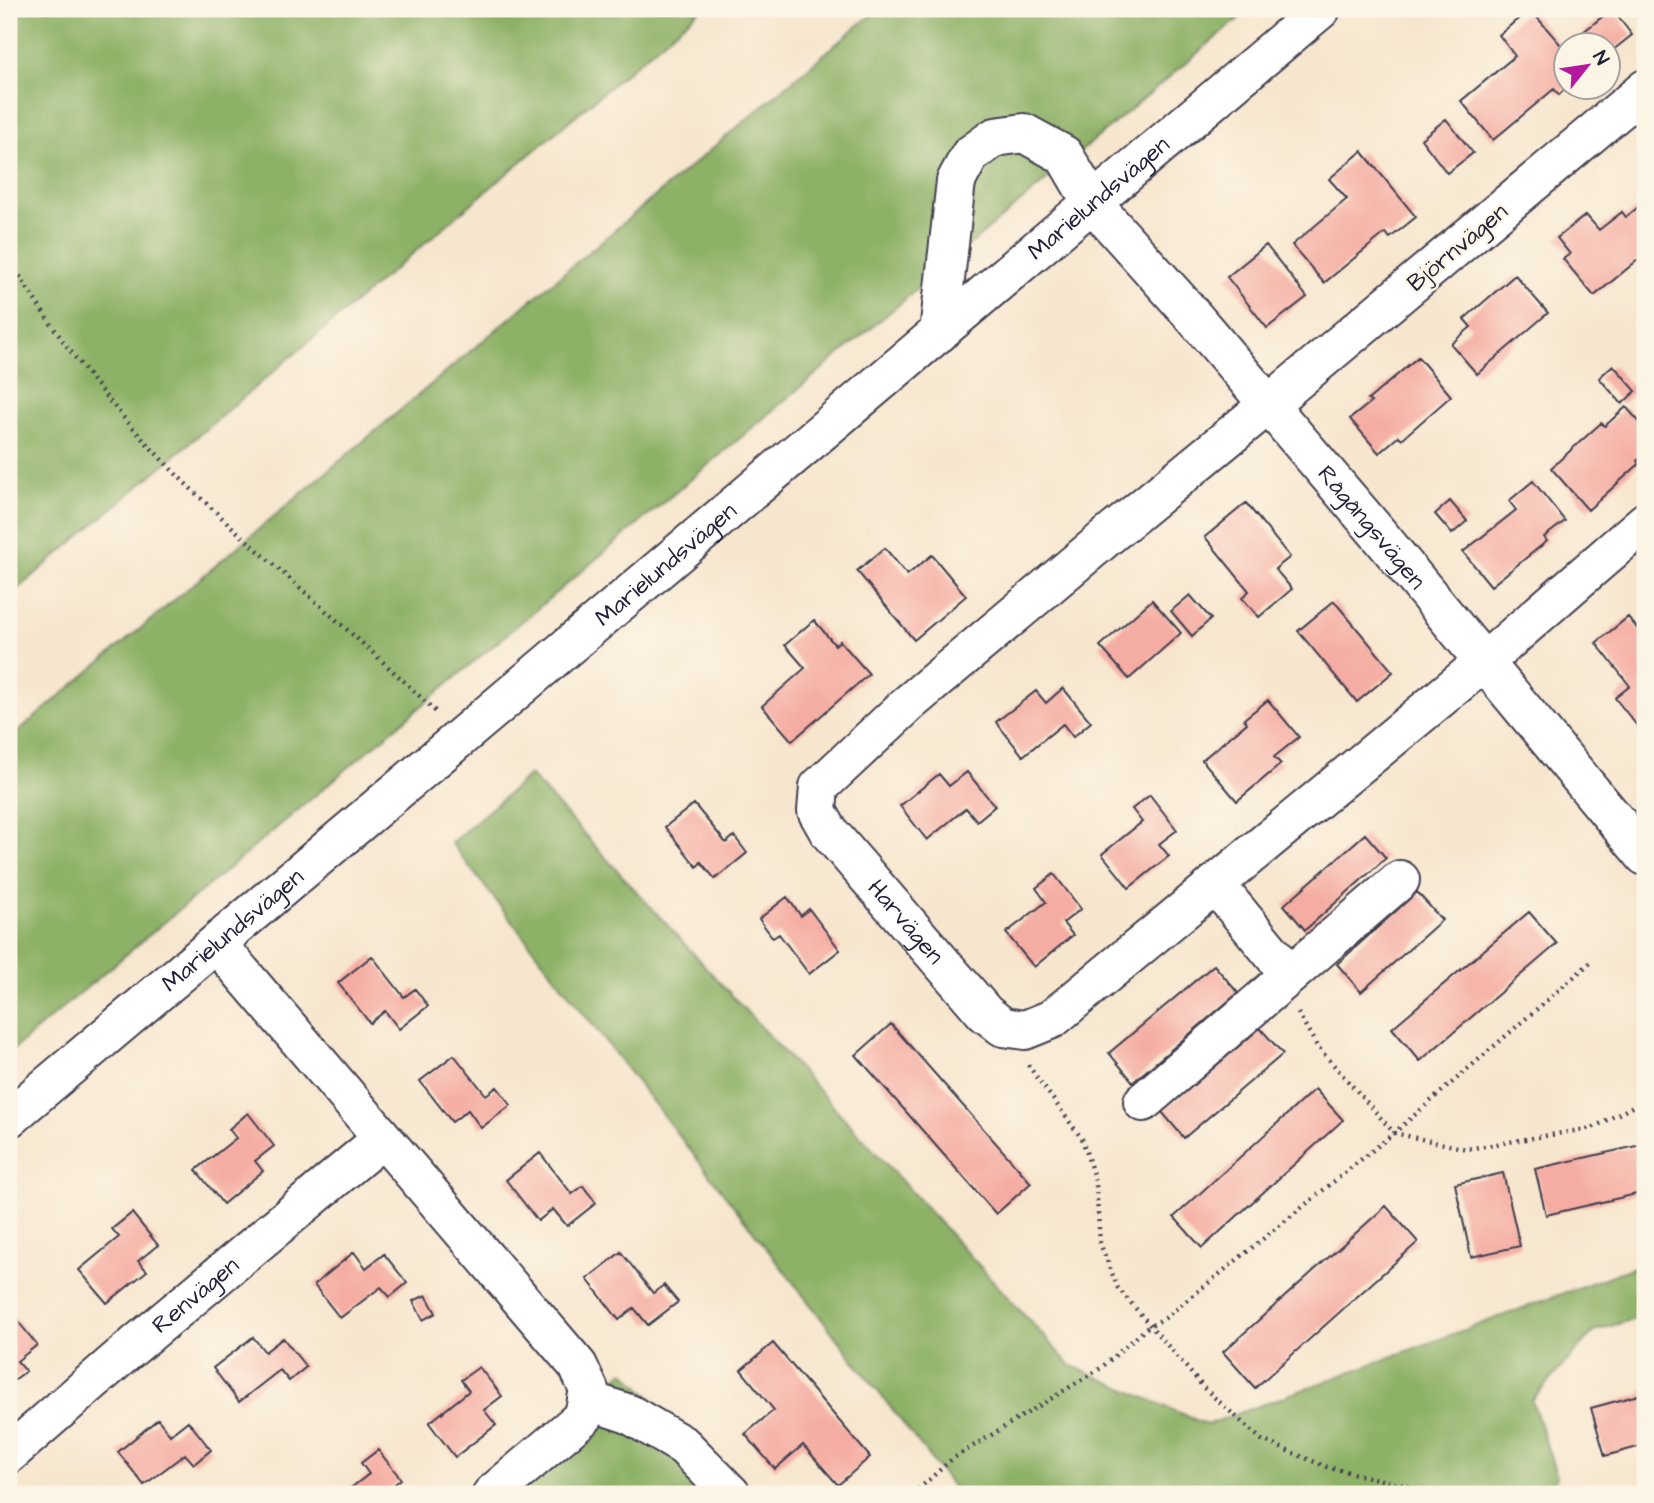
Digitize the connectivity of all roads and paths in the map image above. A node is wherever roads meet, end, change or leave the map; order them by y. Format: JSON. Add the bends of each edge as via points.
{"nodes":[{"id":1,"x":1321,"y":9,"type":"edge"},
{"id":2,"x":1645,"y":89,"type":"edge"},
{"id":3,"x":1092,"y":203,"type":"junction"},
{"id":4,"x":9,"y":258,"type":"edge"},
{"id":5,"x":939,"y":333,"type":"junction"},
{"id":6,"x":1269,"y":404,"type":"junction"},
{"id":7,"x":1645,"y":522,"type":"edge"},
{"id":8,"x":1483,"y":662,"type":"junction"},
{"id":9,"x":461,"y":737,"type":"junction"},
{"id":10,"x":1644,"y":850,"type":"edge"},
{"id":11,"x":1400,"y":880,"type":"dead end"},
{"id":12,"x":1215,"y":884,"type":"junction"},
{"id":13,"x":217,"y":944,"type":"junction"},
{"id":14,"x":1591,"y":962,"type":"dead end"},
{"id":15,"x":1290,"y":975,"type":"junction"},
{"id":16,"x":1025,"y":1030,"type":"junction"},
{"id":17,"x":1645,"y":1100,"type":"edge"},
{"id":18,"x":1143,"y":1102,"type":"dead end"},
{"id":19,"x":9,"y":1118,"type":"edge"},
{"id":20,"x":1394,"y":1133,"type":"junction"},
{"id":21,"x":382,"y":1139,"type":"junction"},
{"id":22,"x":1149,"y":1326,"type":"junction"},
{"id":23,"x":587,"y":1400,"type":"junction"},
{"id":24,"x":9,"y":1454,"type":"edge"},
{"id":25,"x":492,"y":1494,"type":"edge"},
{"id":26,"x":730,"y":1494,"type":"edge"},
{"id":27,"x":913,"y":1494,"type":"edge"},
{"id":28,"x":1469,"y":1494,"type":"edge"}],
"edges":[{"from":1,"to":3,"type":"street","name":"Marielundsvägen"},
{"from":2,"to":6,"type":"street","name":"Björnvägen"},
{"from":3,"to":5,"type":"street","name":"Marielundsvägen"},
{"from":3,"to":5,"type":"street","name":"Rågångsvägen","via":[[1064,155],[1024,133],[995,137],[970,155],[956,181]]},
{"from":3,"to":6,"type":"street","name":"Rågångsvägen"},
{"from":4,"to":9,"type":"path","via":[[76,359],[183,481]]},
{"from":5,"to":9,"type":"street","name":"Marielundsvägen"},
{"from":6,"to":8,"type":"street","name":"Rågångsvägen"},
{"from":6,"to":16,"type":"street","name":"Harvägen","via":[[909,703],[820,787],[817,811],[829,832],[985,1013],[1003,1027]]},
{"from":7,"to":8,"type":"street"},
{"from":8,"to":10,"type":"street","name":"Rågångsvägen"},
{"from":8,"to":12,"type":"street"},
{"from":9,"to":13,"type":"street","name":"Marielundsvägen"},
{"from":11,"to":15,"type":"street"},
{"from":12,"to":15,"type":"street"},
{"from":12,"to":16,"type":"street","via":[[1052,1019]]},
{"from":13,"to":19,"type":"street","name":"Marielundsvägen"},
{"from":13,"to":21,"type":"street"},
{"from":14,"to":20,"type":"path"},
{"from":15,"to":18,"type":"street"},
{"from":15,"to":20,"type":"path","via":[[1298,1012],[1317,1046]]},
{"from":16,"to":22,"type":"path","via":[[1025,1060],[1082,1139],[1096,1184],[1100,1243],[1118,1288]]},
{"from":17,"to":20,"type":"path","via":[[1592,1128],[1467,1149]]},
{"from":20,"to":22,"type":"path","via":[[1165,1318]]},
{"from":21,"to":23,"type":"street","via":[[578,1366],[589,1390]]},
{"from":21,"to":24,"type":"street","name":"Renvägen"},
{"from":22,"to":27,"type":"path","via":[[1101,1368],[953,1459]]},
{"from":22,"to":28,"type":"path","via":[[1205,1389],[1262,1440],[1327,1467],[1423,1490]]},
{"from":23,"to":25,"type":"street","via":[[584,1416]]},
{"from":23,"to":26,"type":"street","via":[[629,1413],[684,1447]]}]}
